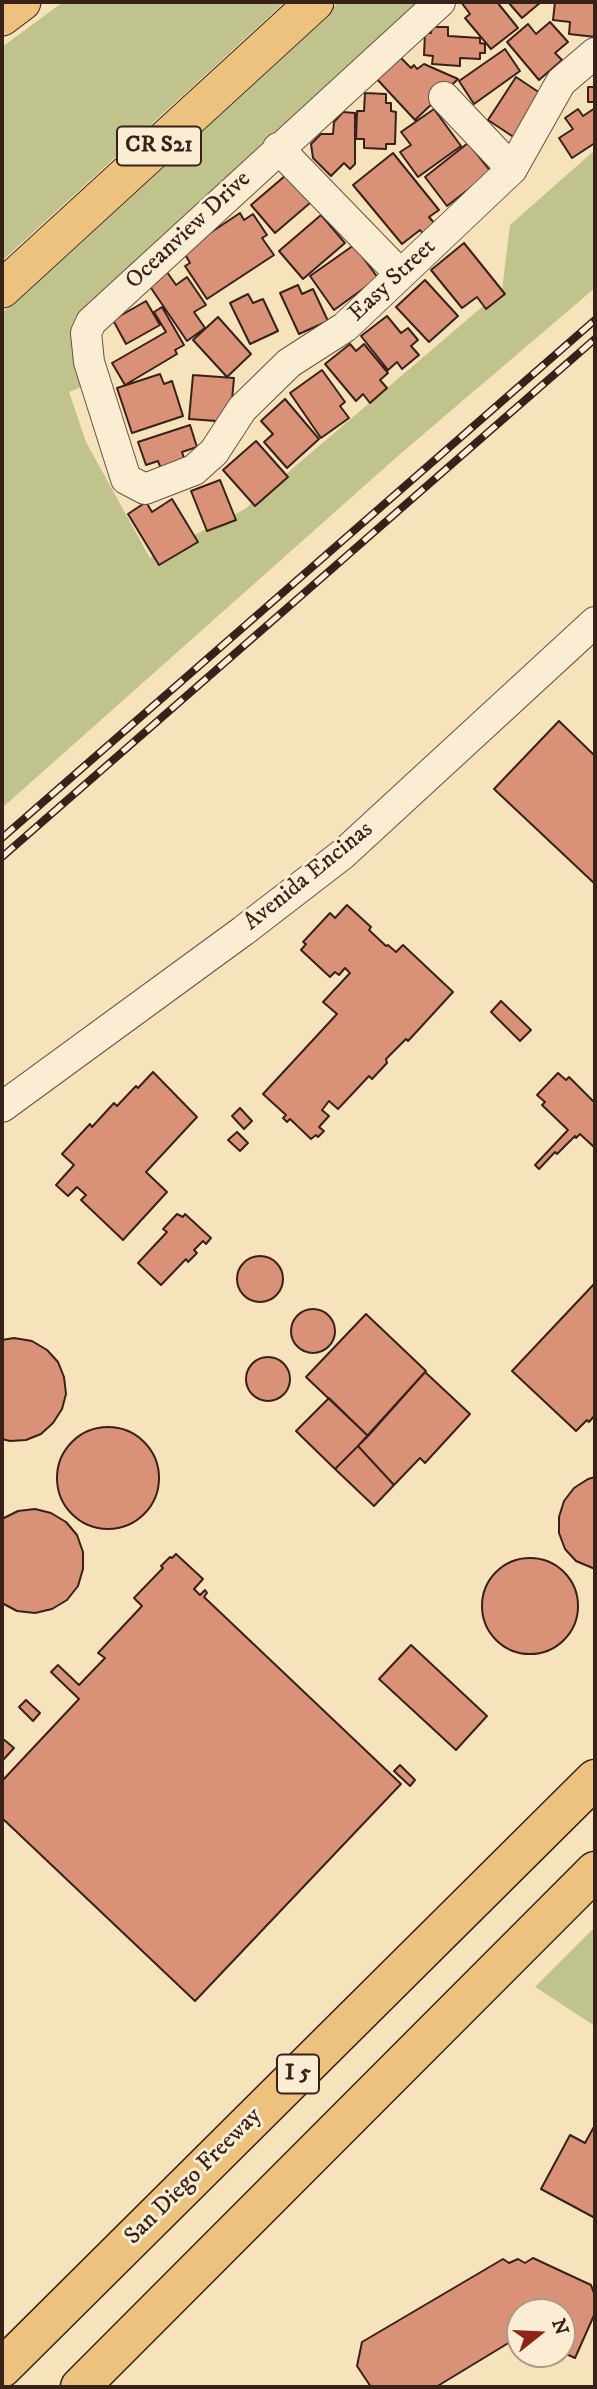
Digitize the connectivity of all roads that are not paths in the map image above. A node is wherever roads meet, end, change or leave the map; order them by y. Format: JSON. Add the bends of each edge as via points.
{"nodes":[{"id":1,"x":22,"y":2,"type":"edge"},
{"id":2,"x":315,"y":2,"type":"edge"},
{"id":3,"x":440,"y":2,"type":"edge"},
{"id":4,"x":2,"y":17,"type":"edge"},
{"id":5,"x":595,"y":53,"type":"edge"},
{"id":6,"x":444,"y":97,"type":"dead end"},
{"id":7,"x":278,"y":148,"type":"junction"},
{"id":8,"x":512,"y":169,"type":"junction"},
{"id":9,"x":400,"y":274,"type":"junction"},
{"id":10,"x":2,"y":289,"type":"edge"},
{"id":11,"x":165,"y":482,"type":"joint"},
{"id":12,"x":595,"y":622,"type":"edge"},
{"id":13,"x":2,"y":1107,"type":"edge"},
{"id":14,"x":595,"y":1779,"type":"edge"},
{"id":15,"x":595,"y":1871,"type":"edge"},
{"id":16,"x":2,"y":2368,"type":"edge"},
{"id":17,"x":80,"y":2387,"type":"edge"}],
"edges":[{"from":1,"to":4,"type":"main road"},
{"from":2,"to":10,"type":"main road","number":"CR S21"},
{"from":3,"to":7,"type":"street","name":"Oceanview Drive"},
{"from":5,"to":8,"type":"street","name":"Easy Street","via":[[561,82]]},
{"from":6,"to":8,"type":"street"},
{"from":7,"to":9,"type":"street"},
{"from":7,"to":11,"type":"street","name":"Oceanview Drive","via":[[91,322],[86,333],[89,362],[125,479],[145,489]]},
{"from":8,"to":9,"type":"street","name":"Easy Street"},
{"from":9,"to":11,"type":"street","name":"Easy Street","via":[[345,327],[289,363],[243,409],[214,453],[194,470]]},
{"from":12,"to":13,"type":"street","name":"Avenida Encinas","via":[[343,854]]},
{"from":14,"to":16,"type":"highway","name":"San Diego Freeway","number":"I 5"},
{"from":15,"to":17,"type":"highway"}]}
